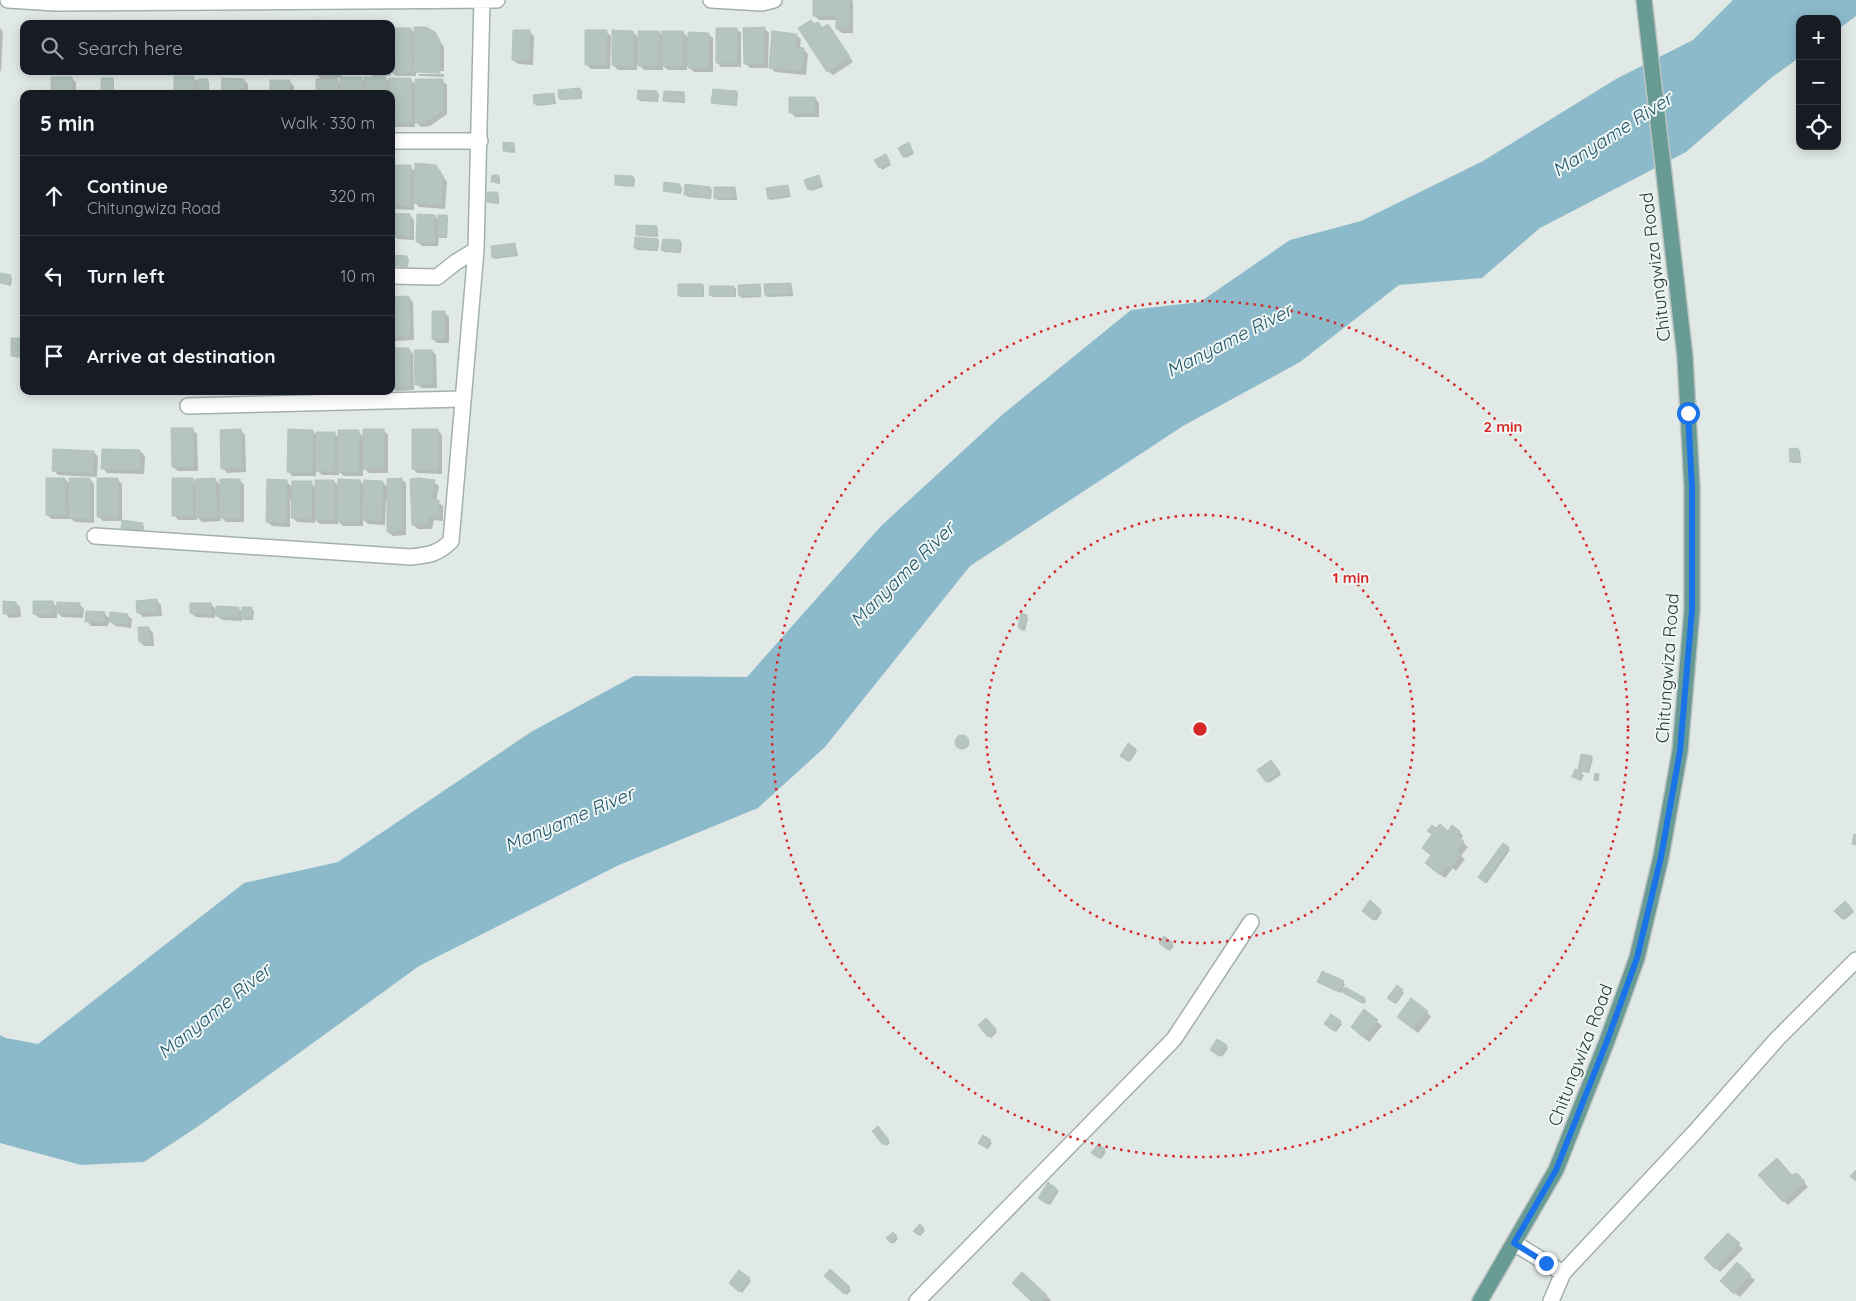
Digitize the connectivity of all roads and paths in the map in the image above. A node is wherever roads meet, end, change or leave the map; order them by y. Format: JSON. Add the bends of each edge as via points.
{"nodes":[{"id":1,"x":8,"y":0,"type":"edge"},
{"id":2,"x":482,"y":0,"type":"edge"},
{"id":3,"x":497,"y":0,"type":"edge"},
{"id":4,"x":710,"y":0,"type":"edge"},
{"id":5,"x":774,"y":0,"type":"edge"},
{"id":6,"x":1644,"y":0,"type":"edge"},
{"id":7,"x":395,"y":141,"type":"edge"},
{"id":8,"x":480,"y":141,"type":"junction"},
{"id":9,"x":476,"y":250,"type":"junction"},
{"id":10,"x":395,"y":276,"type":"edge"},
{"id":11,"x":462,"y":400,"type":"junction"},
{"id":12,"x":188,"y":406,"type":"dead end"},
{"id":13,"x":95,"y":536,"type":"dead end"},
{"id":14,"x":1251,"y":922,"type":"dead end"},
{"id":15,"x":1856,"y":960,"type":"edge"},
{"id":16,"x":1514,"y":1243,"type":"junction"},
{"id":17,"x":1563,"y":1272,"type":"junction"},
{"id":18,"x":916,"y":1301,"type":"edge"},
{"id":19,"x":1480,"y":1301,"type":"edge"},
{"id":20,"x":1551,"y":1301,"type":"edge"}],
"edges":[{"from":1,"to":2,"type":"street","via":[[56,3]]},
{"from":2,"to":3,"type":"street"},
{"from":2,"to":8,"type":"street"},
{"from":4,"to":5,"type":"street","via":[[762,3]]},
{"from":6,"to":16,"type":"main road","name":"Chitungwiza Road","via":[[1685,357],[1692,487],[1692,610],[1680,751],[1661,857],[1637,958],[1556,1170]]},
{"from":7,"to":8,"type":"street"},
{"from":8,"to":9,"type":"street"},
{"from":9,"to":10,"type":"street","via":[[437,277]]},
{"from":9,"to":11,"type":"street"},
{"from":11,"to":12,"type":"street"},
{"from":11,"to":13,"type":"street","via":[[451,540],[440,551],[411,557]]},
{"from":14,"to":18,"type":"street","via":[[1174,1039]]},
{"from":15,"to":17,"type":"street","via":[[1777,1039],[1695,1132]]},
{"from":16,"to":17,"type":"street"},
{"from":16,"to":19,"type":"main road","name":"Chitungwiza Road"},
{"from":17,"to":20,"type":"street"}]}
